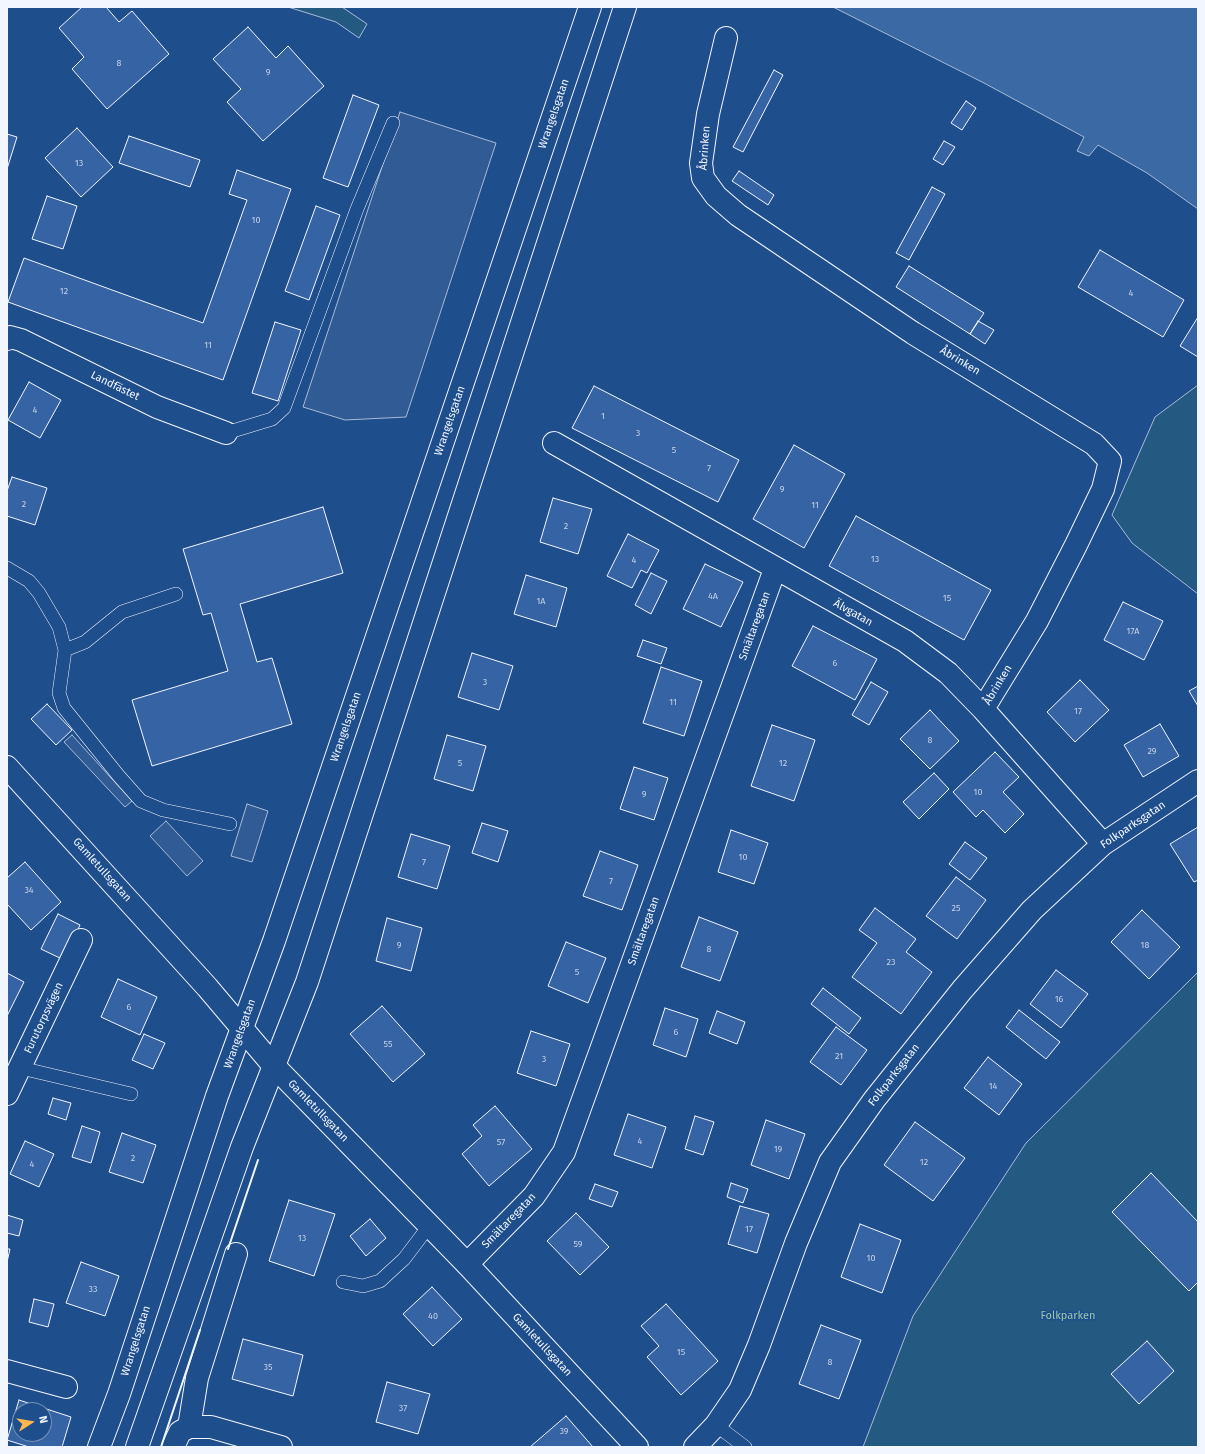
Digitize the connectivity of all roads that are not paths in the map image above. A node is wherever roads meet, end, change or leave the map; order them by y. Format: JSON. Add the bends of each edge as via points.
{"nodes":[{"id":1,"x":589,"y":11,"type":"edge"},
{"id":2,"x":622,"y":16,"type":"edge"},
{"id":3,"x":726,"y":38,"type":"dead end"},
{"id":4,"x":393,"y":123,"type":"dead end"},
{"id":5,"x":7,"y":339,"type":"edge"},
{"id":6,"x":226,"y":433,"type":"joint"},
{"id":7,"x":554,"y":443,"type":"dead end"},
{"id":8,"x":7,"y":568,"type":"edge"},
{"id":9,"x":775,"y":569,"type":"junction"},
{"id":10,"x":176,"y":594,"type":"dead end"},
{"id":11,"x":65,"y":650,"type":"junction"},
{"id":12,"x":983,"y":709,"type":"junction"},
{"id":13,"x":7,"y":768,"type":"edge"},
{"id":14,"x":1198,"y":782,"type":"edge"},
{"id":15,"x":230,"y":824,"type":"dead end"},
{"id":16,"x":1103,"y":844,"type":"junction"},
{"id":17,"x":81,"y":940,"type":"dead end"},
{"id":18,"x":242,"y":1028,"type":"junction"},
{"id":19,"x":273,"y":1065,"type":"junction"},
{"id":20,"x":21,"y":1068,"type":"junction"},
{"id":21,"x":7,"y":1094,"type":"edge"},
{"id":22,"x":131,"y":1094,"type":"dead end"},
{"id":23,"x":429,"y":1226,"type":"junction"},
{"id":24,"x":236,"y":1254,"type":"dead end"},
{"id":25,"x":467,"y":1264,"type":"junction"},
{"id":26,"x":343,"y":1282,"type":"dead end"},
{"id":27,"x":7,"y":1371,"type":"edge"},
{"id":28,"x":66,"y":1387,"type":"dead end"},
{"id":29,"x":716,"y":1425,"type":"junction"},
{"id":30,"x":188,"y":1427,"type":"junction"},
{"id":31,"x":99,"y":1447,"type":"edge"},
{"id":32,"x":137,"y":1447,"type":"edge"},
{"id":33,"x":173,"y":1447,"type":"edge"},
{"id":34,"x":281,"y":1447,"type":"edge"},
{"id":35,"x":637,"y":1447,"type":"edge"},
{"id":36,"x":695,"y":1447,"type":"edge"},
{"id":37,"x":745,"y":1447,"type":"edge"}],
"edges":[{"from":1,"to":18,"type":"street","name":"Wrangelsgatan","via":[[274,941]]},
{"from":2,"to":19,"type":"street","via":[[307,982]]},
{"from":3,"to":12,"type":"street","name":"Åbrinken","via":[[708,114],[702,163],[703,178],[716,196],[738,215],[913,333],[1094,444],[1110,461],[1103,489],[1069,559],[1037,621]]},
{"from":4,"to":6,"type":"lane","via":[[357,209],[284,408],[272,419]]},
{"from":5,"to":6,"type":"street","name":"Landfästet","via":[[10,337],[21,340],[157,406]]},
{"from":7,"to":9,"type":"street","name":"Älvgatan"},
{"from":8,"to":11,"type":"lane","via":[[29,581],[39,593],[59,628]]},
{"from":9,"to":12,"type":"street","name":"Älvgatan","via":[[905,641],[948,673]]},
{"from":9,"to":25,"type":"street","name":"Smältaregatan","via":[[564,1152],[534,1196]]},
{"from":10,"to":11,"type":"lane","via":[[122,612],[85,642]]},
{"from":11,"to":15,"type":"lane","via":[[59,693],[64,708],[141,801],[163,810]]},
{"from":12,"to":16,"type":"street","name":"Älvgatan"},
{"from":13,"to":18,"type":"street","name":"Gamletullsgatan"},
{"from":14,"to":16,"type":"street","name":"Folkparksgatan"},
{"from":16,"to":29,"type":"street","name":"Folkparksgatan","via":[[1032,910],[962,990],[874,1100],[830,1162],[740,1390]]},
{"from":17,"to":20,"type":"street","name":"Furutorpsvägen"},
{"from":18,"to":19,"type":"street","name":"Gamletullsgatan"},
{"from":18,"to":31,"type":"street","name":"Wrangelsgatan"},
{"from":19,"to":23,"type":"street","name":"Gamletullsgatan"},
{"from":19,"to":32,"type":"street"},
{"from":20,"to":21,"type":"street","name":"Furutorpsvägen"},
{"from":20,"to":22,"type":"lane"},
{"from":23,"to":25,"type":"street","name":"Gamletullsgatan"},
{"from":23,"to":26,"type":"lane","via":[[404,1259],[380,1281],[363,1286]]},
{"from":24,"to":30,"type":"street","via":[[196,1378]]},
{"from":25,"to":35,"type":"street","name":"Gamletullsgatan"},
{"from":27,"to":28,"type":"street"},
{"from":29,"to":36,"type":"street","name":"Folkparksgatan"},
{"from":29,"to":37,"type":"lane"},
{"from":30,"to":33,"type":"street","via":[[180,1432]]},
{"from":30,"to":34,"type":"street","via":[[211,1427]]}]}
